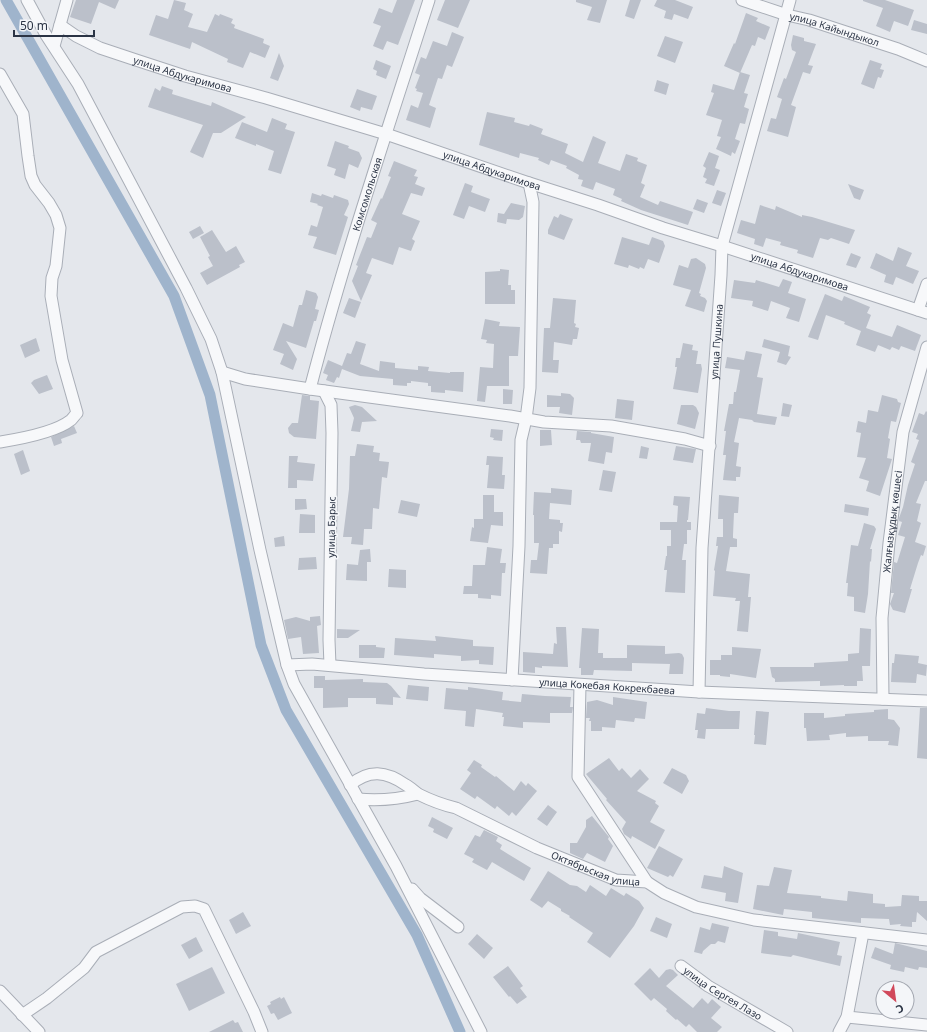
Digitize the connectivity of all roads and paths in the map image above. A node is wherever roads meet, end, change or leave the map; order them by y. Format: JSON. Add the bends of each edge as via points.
{"nodes":[{"id":1,"x":27,"y":0,"type":"edge"},
{"id":2,"x":67,"y":0,"type":"edge"},
{"id":3,"x":430,"y":0,"type":"edge"},
{"id":4,"x":742,"y":0,"type":"edge"},
{"id":5,"x":790,"y":0,"type":"edge"},
{"id":6,"x":786,"y":15,"type":"junction"},
{"id":7,"x":60,"y":25,"type":"junction"},
{"id":8,"x":54,"y":46,"type":"junction"},
{"id":9,"x":927,"y":61,"type":"edge"},
{"id":10,"x":0,"y":74,"type":"edge"},
{"id":11,"x":386,"y":134,"type":"junction"},
{"id":12,"x":529,"y":183,"type":"junction"},
{"id":13,"x":722,"y":246,"type":"junction"},
{"id":14,"x":927,"y":284,"type":"edge"},
{"id":15,"x":922,"y":311,"type":"edge"},
{"id":16,"x":927,"y":347,"type":"edge"},
{"id":17,"x":222,"y":372,"type":"junction"},
{"id":18,"x":310,"y":389,"type":"junction"},
{"id":19,"x":324,"y":391,"type":"junction"},
{"id":20,"x":526,"y":419,"type":"junction"},
{"id":21,"x":0,"y":442,"type":"edge"},
{"id":22,"x":710,"y":446,"type":"junction"},
{"id":23,"x":287,"y":665,"type":"junction"},
{"id":24,"x":330,"y":665,"type":"junction"},
{"id":25,"x":512,"y":680,"type":"junction"},
{"id":26,"x":580,"y":685,"type":"junction"},
{"id":27,"x":699,"y":692,"type":"junction"},
{"id":28,"x":883,"y":699,"type":"junction"},
{"id":29,"x":927,"y":701,"type":"edge"},
{"id":30,"x":350,"y":785,"type":"junction"},
{"id":31,"x":418,"y":794,"type":"junction"},
{"id":32,"x":358,"y":799,"type":"junction"},
{"id":33,"x":404,"y":881,"type":"junction"},
{"id":34,"x":647,"y":882,"type":"junction"},
{"id":35,"x":458,"y":927,"type":"dead end"},
{"id":36,"x":863,"y":933,"type":"junction"},
{"id":37,"x":927,"y":940,"type":"edge"},
{"id":38,"x":680,"y":966,"type":"dead end"},
{"id":39,"x":0,"y":991,"type":"edge"},
{"id":40,"x":22,"y":1014,"type":"junction"},
{"id":41,"x":847,"y":1017,"type":"junction"},
{"id":42,"x":927,"y":1026,"type":"edge"},
{"id":43,"x":39,"y":1032,"type":"edge"},
{"id":44,"x":262,"y":1032,"type":"edge"},
{"id":45,"x":481,"y":1032,"type":"edge"},
{"id":46,"x":787,"y":1032,"type":"edge"},
{"id":47,"x":839,"y":1032,"type":"edge"}],
"edges":[{"from":1,"to":8,"type":"street"},
{"from":2,"to":7,"type":"street"},
{"from":3,"to":11,"type":"street","name":"Комсомольская"},
{"from":4,"to":6,"type":"street","name":"улица Кайындыкол"},
{"from":5,"to":6,"type":"street","name":"улица Пушкина"},
{"from":6,"to":9,"type":"street","name":"улица Кайындыкол","via":[[898,49]]},
{"from":6,"to":13,"type":"street","name":"улица Пушкина"},
{"from":7,"to":8,"type":"street"},
{"from":7,"to":11,"type":"street","name":"улица Абдукаримова","via":[[100,48],[185,76]]},
{"from":8,"to":17,"type":"street","via":[[78,84],[182,281],[211,339]]},
{"from":10,"to":21,"type":"street","via":[[23,114],[31,176],[56,215],[60,228],[51,296],[62,360],[77,412],[71,420],[58,427],[22,439]]},
{"from":11,"to":12,"type":"street","name":"улица Абдукаримова"},
{"from":11,"to":18,"type":"street","name":"Комсомольская","via":[[342,272]]},
{"from":12,"to":13,"type":"street","name":"улица Абдукаримова"},
{"from":12,"to":20,"type":"street","via":[[533,202],[530,388]]},
{"from":13,"to":15,"type":"street","name":"улица Абдукаримова"},
{"from":13,"to":22,"type":"street","name":"улица Пушкина"},
{"from":14,"to":15,"type":"street"},
{"from":16,"to":28,"type":"street","name":"Жалғызқұдық көшесі","via":[[903,432],[889,543],[882,618]]},
{"from":17,"to":18,"type":"street","via":[[245,379]]},
{"from":17,"to":23,"type":"street"},
{"from":18,"to":19,"type":"street"},
{"from":19,"to":20,"type":"street"},
{"from":19,"to":24,"type":"street","name":"улица Барыс","via":[[331,405],[332,433]]},
{"from":20,"to":22,"type":"street","via":[[611,426]]},
{"from":20,"to":25,"type":"street","via":[[521,440]]},
{"from":22,"to":27,"type":"street","name":"улица Пушкина","via":[[702,548]]},
{"from":23,"to":24,"type":"street","name":"улица Кокебая Кокрекбаева"},
{"from":23,"to":30,"type":"street","via":[[294,684]]},
{"from":24,"to":25,"type":"street","name":"улица Кокебая Кокрекбаева"},
{"from":25,"to":26,"type":"street","name":"улица Кокебая Кокрекбаева"},
{"from":26,"to":27,"type":"street","name":"улица Кокебая Кокрекбаева"},
{"from":26,"to":34,"type":"street","via":[[578,778]]},
{"from":27,"to":28,"type":"street","name":"улица Кокебая Кокрекбаева"},
{"from":28,"to":29,"type":"street","name":"улица Кокебая Кокрекбаева"},
{"from":30,"to":31,"type":"street","name":"Октябрьская улица","via":[[358,778],[369,774],[381,774],[394,778]]},
{"from":30,"to":32,"type":"street"},
{"from":31,"to":32,"type":"street","via":[[378,801]]},
{"from":31,"to":34,"type":"street","name":"Октябрьская улица","via":[[456,808],[537,848],[616,880]]},
{"from":32,"to":33,"type":"street"},
{"from":33,"to":35,"type":"street","via":[[420,898]]},
{"from":33,"to":45,"type":"street"},
{"from":34,"to":36,"type":"street","name":"Октябрьская улица","via":[[664,893],[696,907],[754,920]]},
{"from":36,"to":37,"type":"street","name":"Октябрьская улица"},
{"from":36,"to":41,"type":"street"},
{"from":38,"to":46,"type":"street","name":"улица Сергея Лазо","via":[[708,986]]},
{"from":39,"to":40,"type":"street"},
{"from":40,"to":43,"type":"street"},
{"from":40,"to":44,"type":"street","via":[[47,998],[84,968],[96,952],[182,907],[195,906],[204,909]]},
{"from":41,"to":42,"type":"street"},
{"from":41,"to":47,"type":"street"}]}
